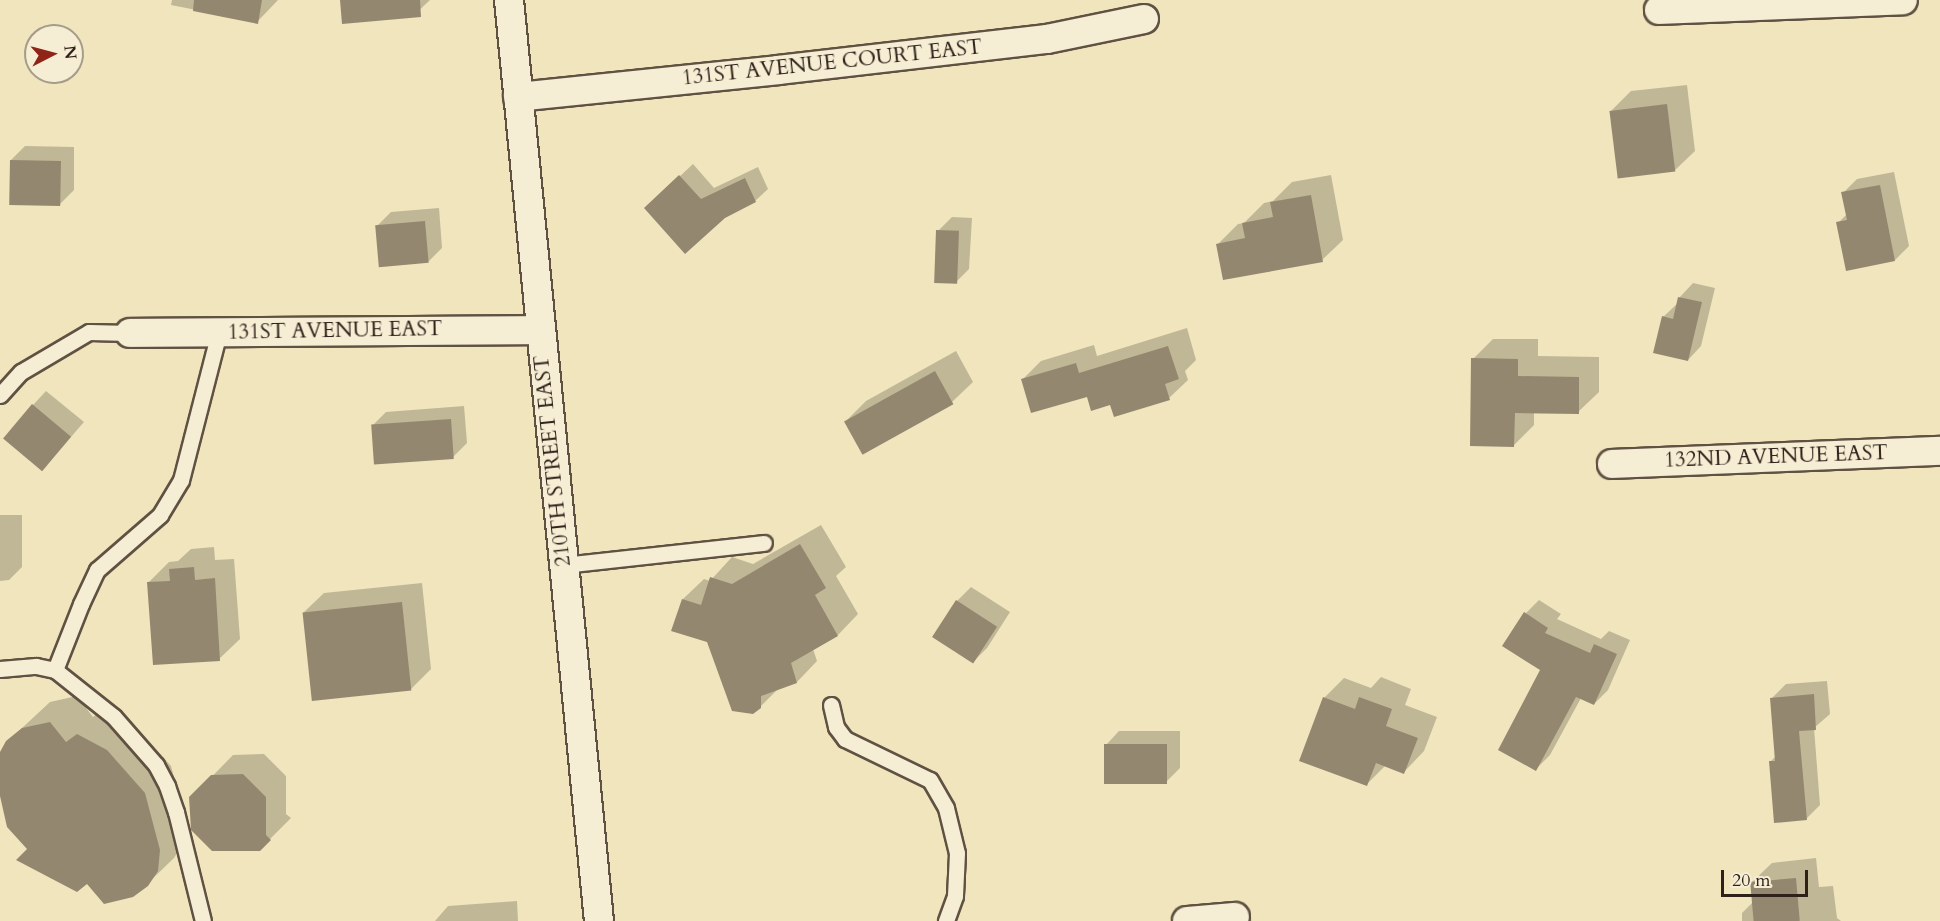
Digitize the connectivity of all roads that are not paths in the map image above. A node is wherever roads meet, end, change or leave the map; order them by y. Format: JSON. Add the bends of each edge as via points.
{"nodes":[{"id":1,"x":509,"y":0,"type":"edge"},
{"id":2,"x":1903,"y":0,"type":"edge"},
{"id":3,"x":1659,"y":10,"type":"dead end"},
{"id":4,"x":1144,"y":19,"type":"dead end"},
{"id":5,"x":518,"y":97,"type":"junction"},
{"id":6,"x":540,"y":330,"type":"junction"},
{"id":7,"x":219,"y":332,"type":"junction"},
{"id":8,"x":130,"y":333,"type":"joint"},
{"id":9,"x":0,"y":395,"type":"edge"},
{"id":10,"x":1940,"y":451,"type":"edge"},
{"id":11,"x":1612,"y":464,"type":"dead end"},
{"id":12,"x":764,"y":543,"type":"dead end"},
{"id":13,"x":564,"y":565,"type":"junction"},
{"id":14,"x":0,"y":669,"type":"edge"},
{"id":15,"x":55,"y":670,"type":"junction"},
{"id":16,"x":831,"y":705,"type":"dead end"},
{"id":17,"x":1235,"y":916,"type":"dead end"},
{"id":18,"x":203,"y":921,"type":"edge"},
{"id":19,"x":598,"y":921,"type":"edge"},
{"id":20,"x":946,"y":921,"type":"edge"},
{"id":21,"x":1187,"y":921,"type":"edge"}],
"edges":[{"from":1,"to":5,"type":"street","name":"210TH STREET EAST"},
{"from":2,"to":3,"type":"street"},
{"from":4,"to":5,"type":"street","name":"131ST AVENUE COURT EAST","via":[[1047,39]]},
{"from":5,"to":6,"type":"street","name":"210TH STREET EAST"},
{"from":6,"to":7,"type":"street","name":"131ST AVENUE EAST"},
{"from":6,"to":13,"type":"street","name":"210TH STREET EAST"},
{"from":7,"to":8,"type":"street","name":"131ST AVENUE EAST"},
{"from":7,"to":15,"type":"lane","via":[[181,480],[160,515],[97,570]]},
{"from":8,"to":9,"type":"lane","via":[[89,332],[21,372]]},
{"from":10,"to":11,"type":"street","name":"132ND AVENUE EAST"},
{"from":12,"to":13,"type":"lane"},
{"from":13,"to":19,"type":"street","name":"210TH STREET EAST"},
{"from":14,"to":15,"type":"lane","via":[[36,666]]},
{"from":15,"to":18,"type":"lane","via":[[114,717],[156,765],[176,812]]},
{"from":16,"to":20,"type":"lane","via":[[836,727],[845,739],[930,780],[946,808],[957,853],[955,896]]},
{"from":17,"to":21,"type":"street"}]}
